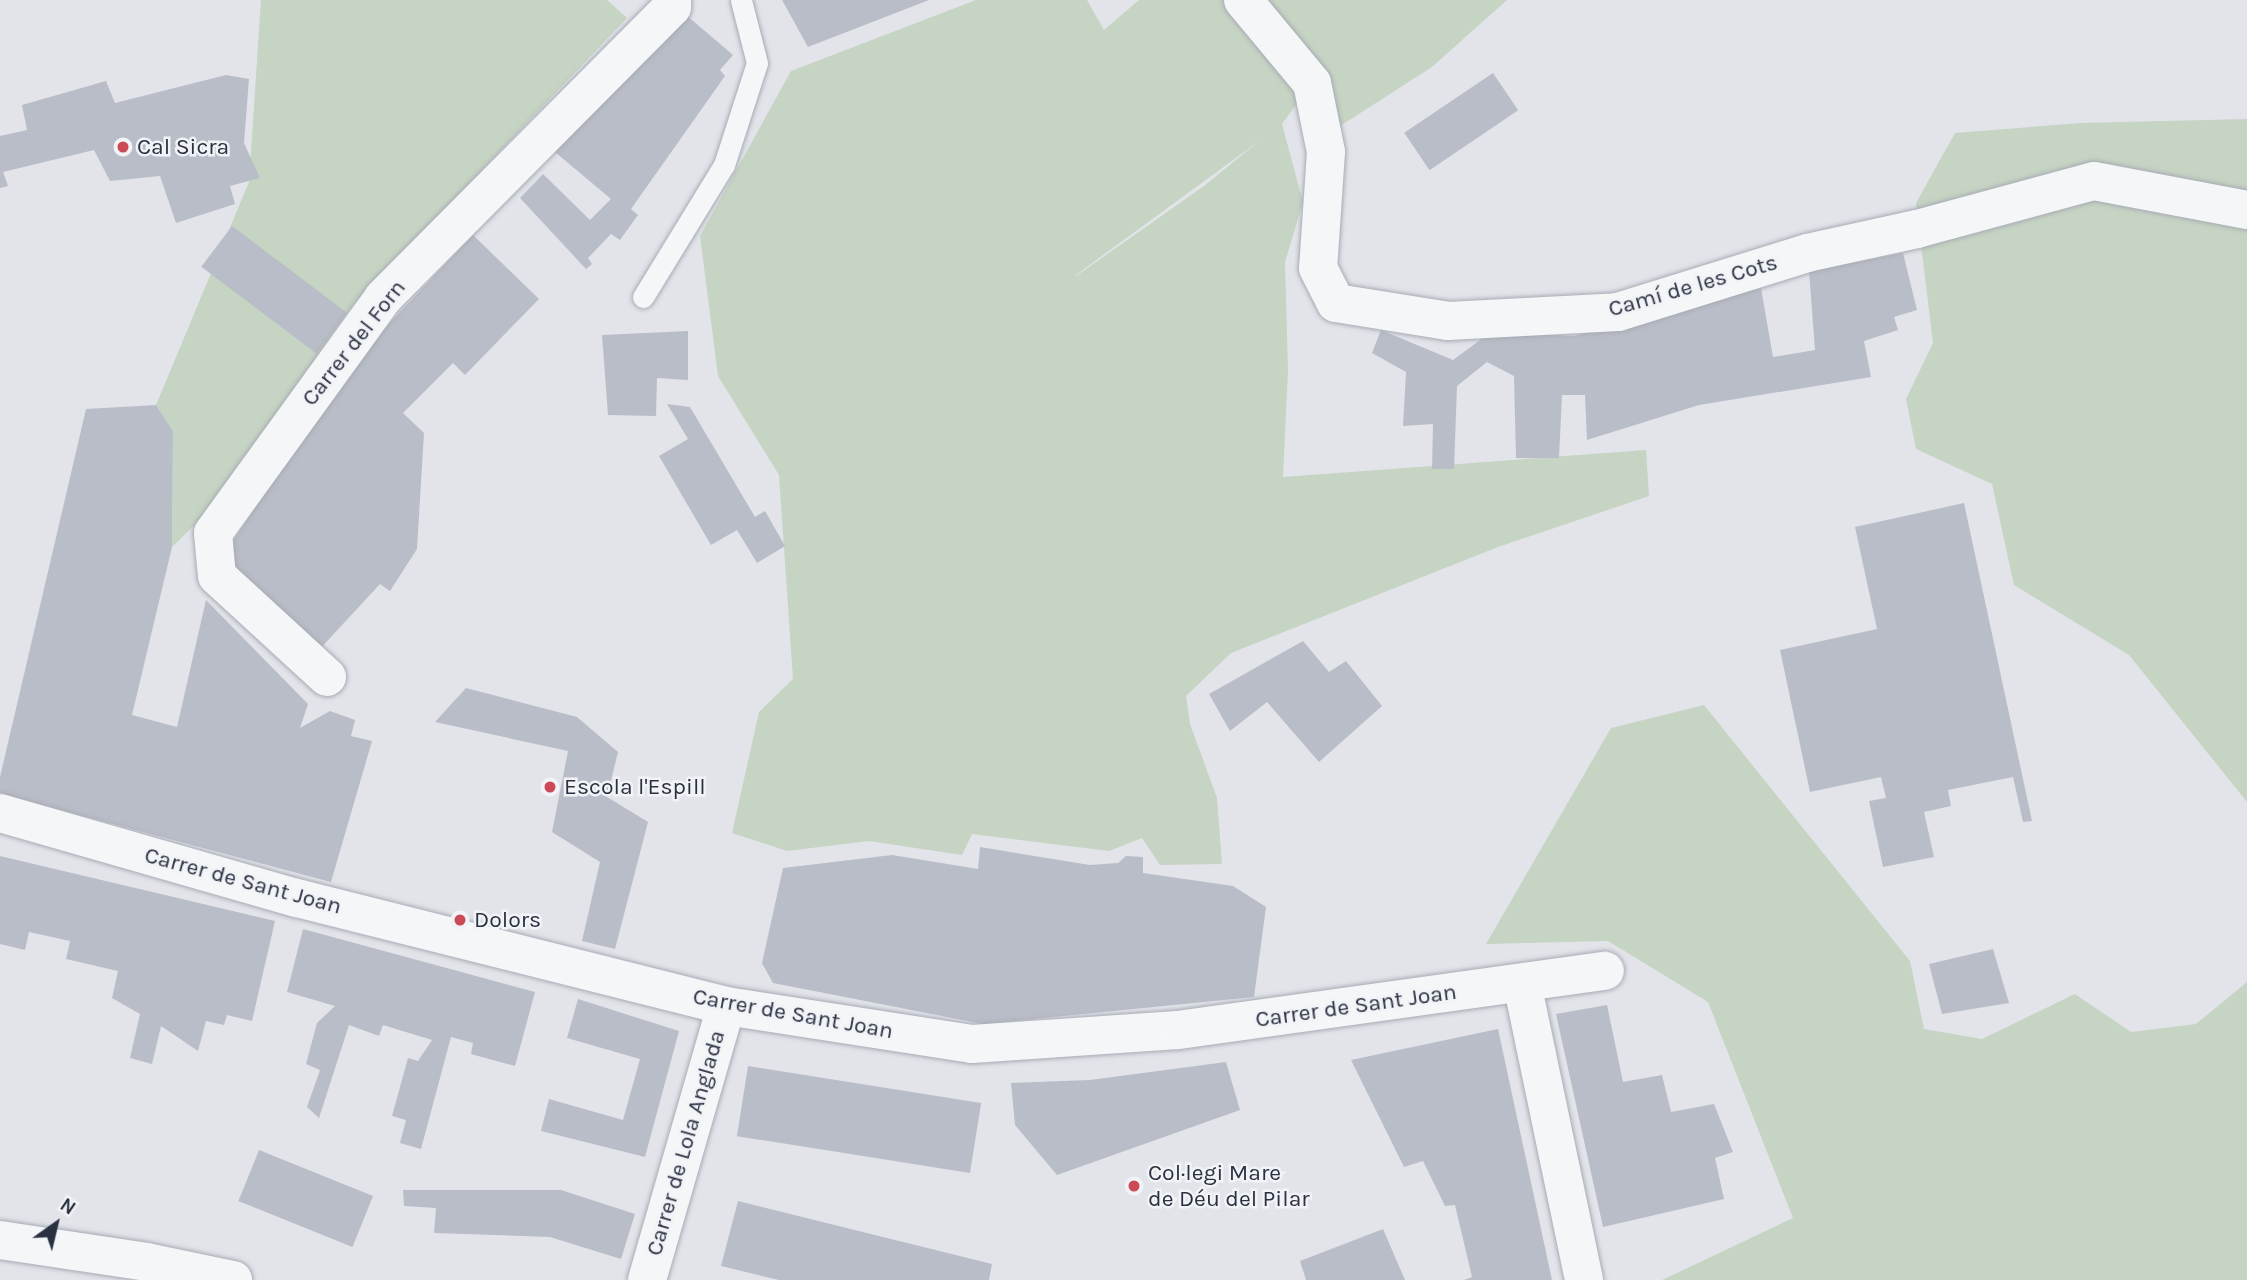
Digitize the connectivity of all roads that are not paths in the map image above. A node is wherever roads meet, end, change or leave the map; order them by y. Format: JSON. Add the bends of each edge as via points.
{"nodes":[{"id":1,"x":673,"y":0,"type":"edge"},
{"id":2,"x":741,"y":0,"type":"edge"},
{"id":3,"x":1243,"y":0,"type":"edge"},
{"id":4,"x":2247,"y":210,"type":"edge"},
{"id":5,"x":643,"y":297,"type":"dead end"},
{"id":6,"x":327,"y":677,"type":"dead end"},
{"id":7,"x":0,"y":813,"type":"edge"},
{"id":8,"x":1605,"y":971,"type":"dead end"},
{"id":9,"x":1522,"y":983,"type":"junction"},
{"id":10,"x":726,"y":1006,"type":"junction"},
{"id":11,"x":0,"y":1240,"type":"edge"},
{"id":12,"x":233,"y":1280,"type":"edge"},
{"id":13,"x":647,"y":1280,"type":"edge"},
{"id":14,"x":1584,"y":1280,"type":"edge"}],
"edges":[{"from":1,"to":6,"type":"street","name":"Carrer del Forn","via":[[672,7],[383,298],[214,533],[217,576]]},
{"from":2,"to":5,"type":"lane","via":[[757,63],[724,166]]},
{"from":3,"to":4,"type":"street","name":"Camí de les Cots","via":[[1312,83],[1326,152],[1318,268],[1336,303],[1448,321],[1618,312],[1807,253],[2094,181]]},
{"from":7,"to":10,"type":"street","name":"Carrer de Sant Joan","via":[[297,898]]},
{"from":8,"to":9,"type":"street","name":"Carrer de Sant Joan"},
{"from":9,"to":10,"type":"street","name":"Carrer de Sant Joan","via":[[1178,1030],[972,1044]]},
{"from":9,"to":14,"type":"street"},
{"from":10,"to":13,"type":"street","name":"Carrer de Lola Anglada"},
{"from":11,"to":12,"type":"street"}]}
